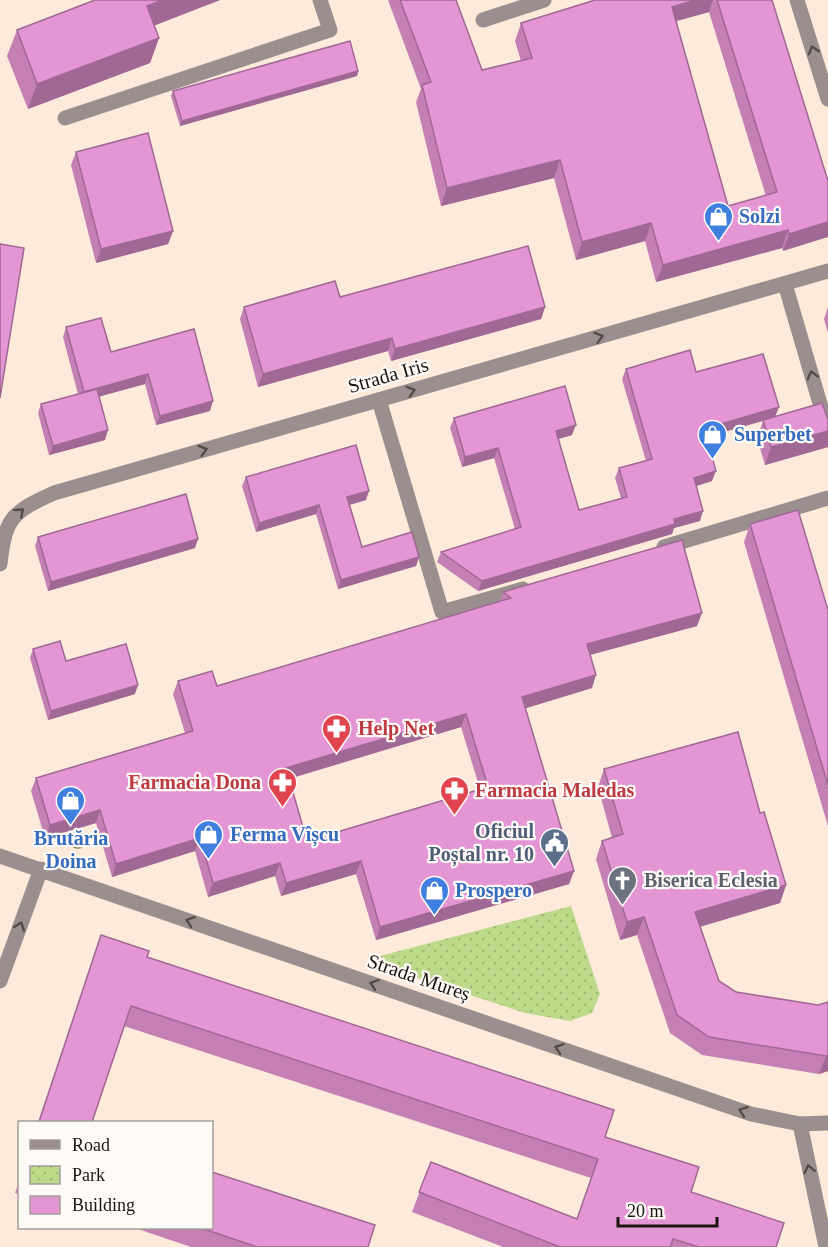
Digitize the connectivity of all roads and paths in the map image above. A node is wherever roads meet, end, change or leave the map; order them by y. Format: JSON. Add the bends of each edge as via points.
{"nodes":[{"id":1,"x":320,"y":0,"type":"edge"},
{"id":2,"x":544,"y":0,"type":"edge"},
{"id":3,"x":797,"y":0,"type":"edge"},
{"id":4,"x":483,"y":20,"type":"dead end"},
{"id":5,"x":828,"y":99,"type":"edge"},
{"id":6,"x":64,"y":118,"type":"dead end"},
{"id":7,"x":828,"y":271,"type":"edge"},
{"id":8,"x":785,"y":284,"type":"junction"},
{"id":9,"x":379,"y":400,"type":"junction"},
{"id":10,"x":828,"y":431,"type":"edge"},
{"id":11,"x":828,"y":498,"type":"edge"},
{"id":12,"x":654,"y":550,"type":"edge"},
{"id":13,"x":0,"y":564,"type":"edge"},
{"id":14,"x":532,"y":586,"type":"edge"},
{"id":15,"x":0,"y":856,"type":"edge"},
{"id":16,"x":41,"y":869,"type":"junction"},
{"id":17,"x":0,"y":981,"type":"edge"},
{"id":18,"x":828,"y":1123,"type":"edge"},
{"id":19,"x":800,"y":1125,"type":"junction"},
{"id":20,"x":826,"y":1247,"type":"edge"}],
"edges":[{"from":1,"to":6,"type":"street","via":[[330,30]]},
{"from":2,"to":4,"type":"street"},
{"from":5,"to":3,"type":"street","one_way":true},
{"from":7,"to":8,"type":"street","name":"Strada Iris"},
{"from":9,"to":8,"type":"street","name":"Strada Iris","one_way":true},
{"from":10,"to":8,"type":"street","one_way":true},
{"from":13,"to":9,"type":"street","name":"Strada Iris","one_way":true,"via":[[7,526],[16,513],[54,493]]},
{"from":9,"to":14,"type":"street","via":[[442,612]]},
{"from":11,"to":12,"type":"street"},
{"from":15,"to":16,"type":"street","name":"Strada Mureș"},
{"from":17,"to":16,"type":"street","one_way":true},
{"from":19,"to":16,"type":"street","name":"Strada Mureș","one_way":true,"via":[[752,1114]]},
{"from":18,"to":19,"type":"street","name":"Strada Mureș"},
{"from":20,"to":19,"type":"street","one_way":true}]}
